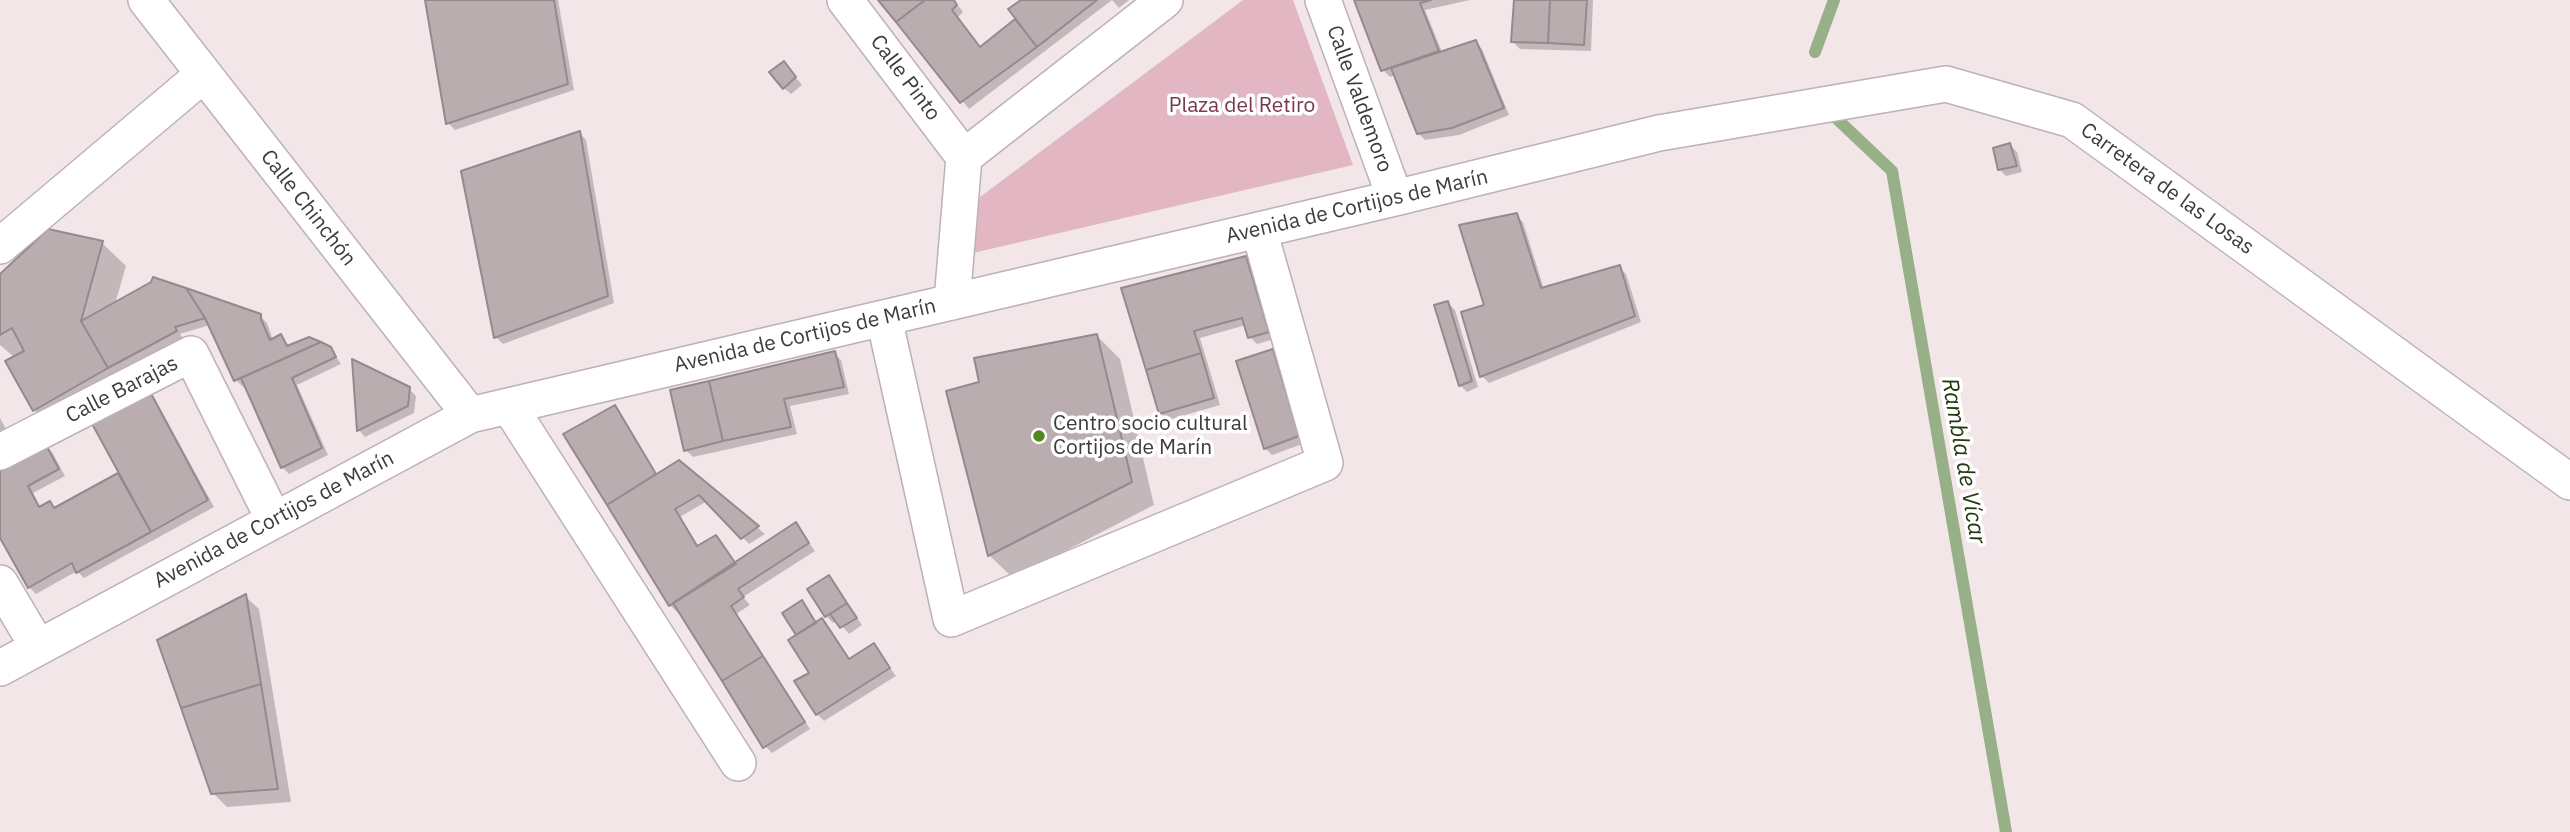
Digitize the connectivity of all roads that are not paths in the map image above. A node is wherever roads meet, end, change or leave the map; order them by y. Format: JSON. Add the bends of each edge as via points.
{"nodes":[{"id":1,"x":146,"y":0,"type":"edge"},
{"id":2,"x":845,"y":0,"type":"edge"},
{"id":3,"x":1165,"y":0,"type":"edge"},
{"id":4,"x":1323,"y":0,"type":"edge"},
{"id":5,"x":204,"y":74,"type":"junction"},
{"id":6,"x":1659,"y":134,"type":"joint"},
{"id":7,"x":964,"y":157,"type":"junction"},
{"id":8,"x":1395,"y":198,"type":"junction"},
{"id":9,"x":1259,"y":230,"type":"junction"},
{"id":10,"x":0,"y":246,"type":"edge"},
{"id":11,"x":952,"y":302,"type":"junction"},
{"id":12,"x":884,"y":318,"type":"junction"},
{"id":13,"x":509,"y":406,"type":"junction"},
{"id":14,"x":470,"y":415,"type":"junction"},
{"id":15,"x":0,"y":452,"type":"edge"},
{"id":16,"x":2570,"y":482,"type":"edge"},
{"id":17,"x":274,"y":520,"type":"junction"},
{"id":18,"x":0,"y":583,"type":"edge"},
{"id":19,"x":38,"y":647,"type":"junction"},
{"id":20,"x":0,"y":667,"type":"edge"},
{"id":21,"x":738,"y":763,"type":"dead end"}],
"edges":[{"from":1,"to":5,"type":"street","name":"Calle Chinchón"},
{"from":2,"to":7,"type":"street","name":"Calle Pinto"},
{"from":3,"to":7,"type":"street"},
{"from":4,"to":8,"type":"street","name":"Calle Valdemoro"},
{"from":5,"to":10,"type":"street"},
{"from":5,"to":14,"type":"street","name":"Calle Chinchón"},
{"from":6,"to":8,"type":"street","name":"Avenida de Cortijos de Marín"},
{"from":6,"to":16,"type":"street","name":"Carretera de las Losas","via":[[1946,84],[2071,120]]},
{"from":7,"to":11,"type":"street"},
{"from":8,"to":9,"type":"street","name":"Avenida de Cortijos de Marín"},
{"from":9,"to":11,"type":"street","name":"Avenida de Cortijos de Marín"},
{"from":9,"to":12,"type":"street","via":[[1325,463],[951,619]]},
{"from":11,"to":12,"type":"street","name":"Avenida de Cortijos de Marín"},
{"from":12,"to":13,"type":"street","name":"Avenida de Cortijos de Marín"},
{"from":13,"to":14,"type":"street","name":"Avenida de Cortijos de Marín"},
{"from":13,"to":21,"type":"street"},
{"from":14,"to":17,"type":"street","name":"Avenida de Cortijos de Marín"},
{"from":15,"to":17,"type":"street","name":"Calle Barajas","via":[[191,354]]},
{"from":17,"to":19,"type":"street","name":"Avenida de Cortijos de Marín"},
{"from":18,"to":19,"type":"street"},
{"from":19,"to":20,"type":"street","name":"Avenida de Cortijos de Marín"}]}
